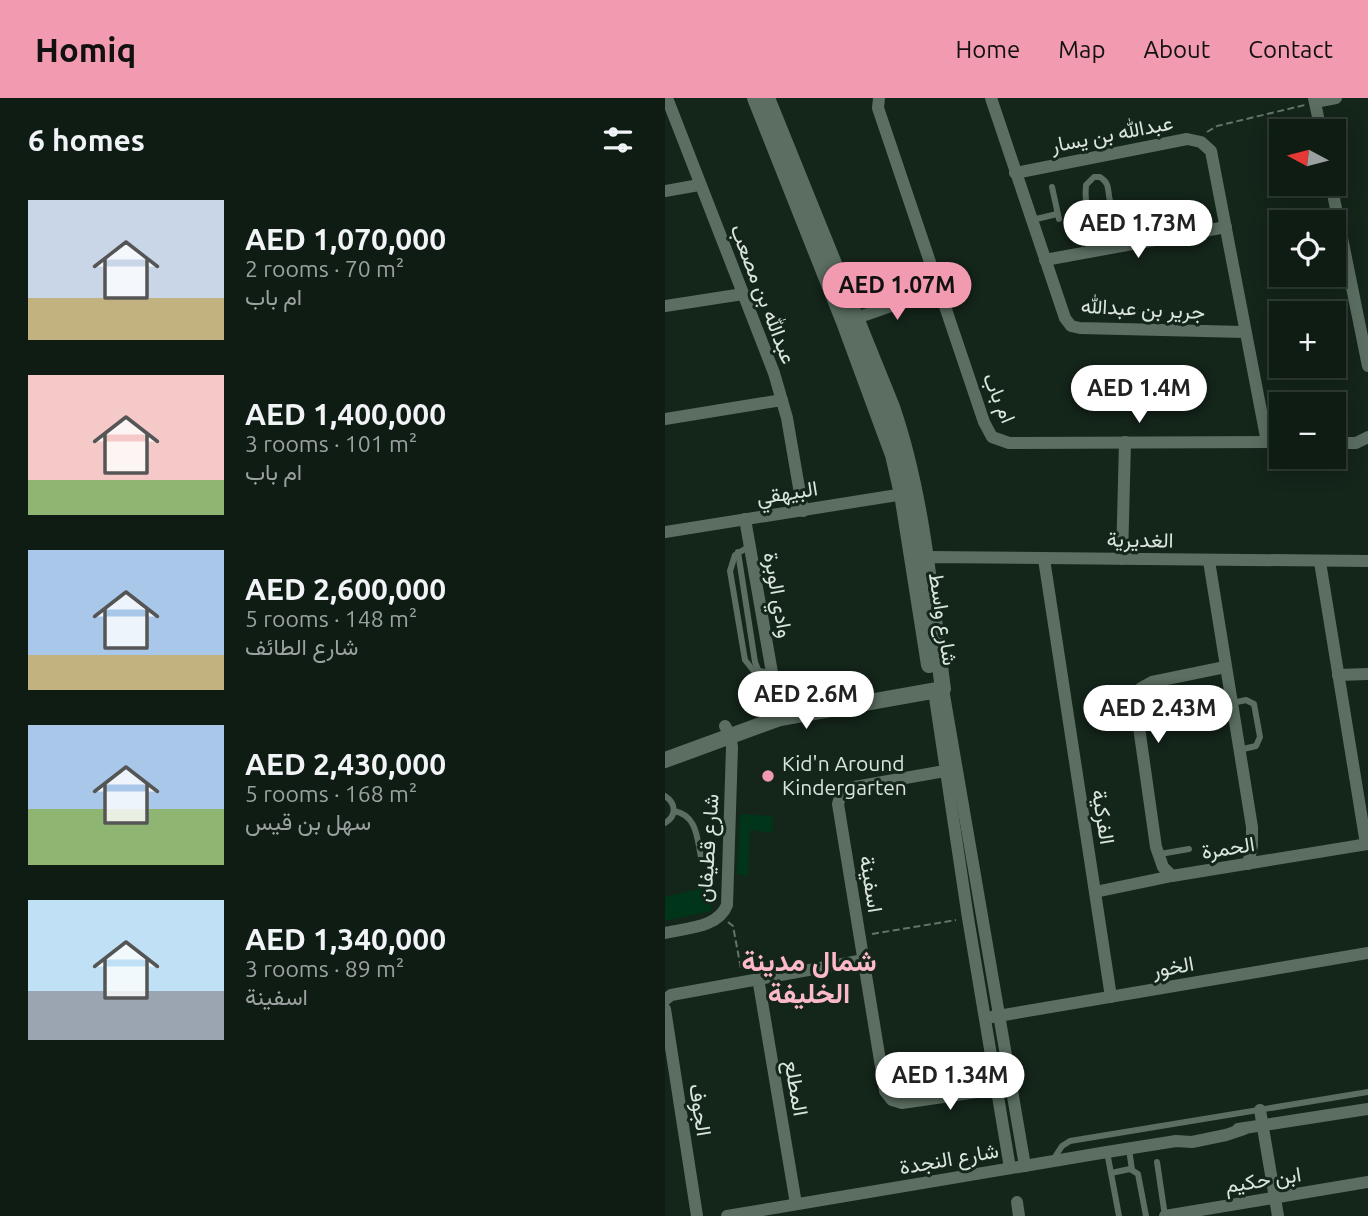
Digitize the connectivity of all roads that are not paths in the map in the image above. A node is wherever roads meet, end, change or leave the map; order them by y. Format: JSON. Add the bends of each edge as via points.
{"nodes":[{"id":1,"x":667,"y":98,"type":"edge"},
{"id":2,"x":755,"y":98,"type":"edge"},
{"id":3,"x":767,"y":98,"type":"edge"},
{"id":4,"x":879,"y":98,"type":"edge"},
{"id":5,"x":991,"y":98,"type":"edge"},
{"id":6,"x":1336,"y":98,"type":"edge"},
{"id":7,"x":1315,"y":100,"type":"edge"},
{"id":8,"x":1319,"y":119,"type":"edge"},
{"id":9,"x":1089,"y":158,"type":"junction"},
{"id":10,"x":1016,"y":173,"type":"junction"},
{"id":11,"x":1094,"y":177,"type":"junction"},
{"id":12,"x":699,"y":185,"type":"junction"},
{"id":13,"x":1052,"y":187,"type":"dead end"},
{"id":14,"x":665,"y":191,"type":"edge"},
{"id":15,"x":1333,"y":196,"type":"edge"},
{"id":16,"x":1031,"y":220,"type":"junction"},
{"id":17,"x":1226,"y":227,"type":"junction"},
{"id":18,"x":1045,"y":260,"type":"junction"},
{"id":19,"x":939,"y":289,"type":"junction"},
{"id":20,"x":743,"y":294,"type":"junction"},
{"id":21,"x":665,"y":306,"type":"edge"},
{"id":22,"x":850,"y":321,"type":"junction"},
{"id":23,"x":1245,"y":332,"type":"junction"},
{"id":24,"x":1368,"y":366,"type":"edge"},
{"id":25,"x":782,"y":400,"type":"junction"},
{"id":26,"x":665,"y":419,"type":"edge"},
{"id":27,"x":1368,"y":437,"type":"edge"},
{"id":28,"x":1125,"y":442,"type":"junction"},
{"id":29,"x":1267,"y":442,"type":"joint"},
{"id":30,"x":1346,"y":443,"type":"edge"},
{"id":31,"x":908,"y":493,"type":"junction"},
{"id":32,"x":803,"y":511,"type":"junction"},
{"id":33,"x":745,"y":519,"type":"junction"},
{"id":34,"x":665,"y":532,"type":"edge"},
{"id":35,"x":744,"y":549,"type":"junction"},
{"id":36,"x":919,"y":558,"type":"junction"},
{"id":37,"x":1044,"y":559,"type":"junction"},
{"id":38,"x":1122,"y":559,"type":"junction"},
{"id":39,"x":1209,"y":561,"type":"junction"},
{"id":40,"x":1368,"y":561,"type":"edge"},
{"id":41,"x":1320,"y":562,"type":"junction"},
{"id":42,"x":1225,"y":667,"type":"junction"},
{"id":43,"x":765,"y":672,"type":"junction"},
{"id":44,"x":1368,"y":674,"type":"edge"},
{"id":45,"x":1338,"y":675,"type":"junction"},
{"id":46,"x":938,"y":685,"type":"junction"},
{"id":47,"x":1231,"y":703,"type":"junction"},
{"id":48,"x":779,"y":713,"type":"junction"},
{"id":49,"x":728,"y":730,"type":"junction"},
{"id":50,"x":665,"y":749,"type":"edge"},
{"id":51,"x":1239,"y":750,"type":"junction"},
{"id":52,"x":665,"y":760,"type":"edge"},
{"id":53,"x":951,"y":771,"type":"junction"},
{"id":54,"x":665,"y":796,"type":"edge"},
{"id":55,"x":674,"y":811,"type":"junction"},
{"id":56,"x":665,"y":823,"type":"edge"},
{"id":57,"x":1367,"y":844,"type":"edge"},
{"id":58,"x":1189,"y":849,"type":"dead end"},
{"id":59,"x":1158,"y":855,"type":"junction"},
{"id":60,"x":701,"y":857,"type":"dead end"},
{"id":61,"x":1248,"y":864,"type":"junction"},
{"id":62,"x":1172,"y":876,"type":"junction"},
{"id":63,"x":1095,"y":892,"type":"junction"},
{"id":64,"x":665,"y":933,"type":"edge"},
{"id":65,"x":1368,"y":953,"type":"edge"},
{"id":66,"x":863,"y":960,"type":"junction"},
{"id":67,"x":758,"y":978,"type":"junction"},
{"id":68,"x":1111,"y":997,"type":"junction"},
{"id":69,"x":665,"y":999,"type":"edge"},
{"id":70,"x":665,"y":1009,"type":"edge"},
{"id":71,"x":999,"y":1016,"type":"junction"},
{"id":72,"x":984,"y":1019,"type":"junction"},
{"id":73,"x":1011,"y":1087,"type":"junction"},
{"id":74,"x":996,"y":1088,"type":"junction"},
{"id":75,"x":1368,"y":1093,"type":"edge"},
{"id":76,"x":1368,"y":1109,"type":"edge"},
{"id":77,"x":1260,"y":1110,"type":"junction"},
{"id":78,"x":1262,"y":1126,"type":"junction"},
{"id":79,"x":1129,"y":1149,"type":"junction"},
{"id":80,"x":1107,"y":1152,"type":"junction"},
{"id":81,"x":1052,"y":1161,"type":"junction"},
{"id":82,"x":1157,"y":1162,"type":"dead end"},
{"id":83,"x":1025,"y":1166,"type":"junction"},
{"id":84,"x":1010,"y":1168,"type":"junction"},
{"id":85,"x":1132,"y":1170,"type":"junction"},
{"id":86,"x":1111,"y":1173,"type":"junction"},
{"id":87,"x":1368,"y":1182,"type":"edge"},
{"id":88,"x":1275,"y":1199,"type":"junction"},
{"id":89,"x":1017,"y":1202,"type":"dead end"},
{"id":90,"x":796,"y":1204,"type":"junction"},
{"id":91,"x":760,"y":1213,"type":"edge"},
{"id":92,"x":697,"y":1216,"type":"edge"},
{"id":93,"x":727,"y":1216,"type":"edge"},
{"id":94,"x":1019,"y":1216,"type":"edge"},
{"id":95,"x":1119,"y":1216,"type":"edge"},
{"id":96,"x":1146,"y":1216,"type":"edge"},
{"id":97,"x":1165,"y":1216,"type":"edge"},
{"id":98,"x":1278,"y":1216,"type":"edge"}],
"edges":[{"from":1,"to":12,"type":"street","name":"عبدالله بن مصعب"},
{"from":2,"to":22,"type":"street","name":"شارع واسط"},
{"from":3,"to":22,"type":"street","name":"شارع واسط"},
{"from":4,"to":19,"type":"street","name":"ام باب","via":[[878,108]]},
{"from":5,"to":10,"type":"street","name":"جرير بن عبدالله"},
{"from":6,"to":7,"type":"street"},
{"from":7,"to":8,"type":"street"},
{"from":9,"to":10,"type":"street","name":"عبدالله بن يسار"},
{"from":9,"to":11,"type":"lane"},
{"from":9,"to":17,"type":"street","name":"عبدالله بن يسار","via":[[1187,139],[1201,142],[1211,151]]},
{"from":10,"to":16,"type":"street","name":"جرير بن عبدالله"},
{"from":11,"to":11,"type":"lane","via":[[1085,190],[1089,217],[1099,226],[1111,219],[1112,212],[1108,185]]},
{"from":12,"to":14,"type":"street"},
{"from":12,"to":20,"type":"street","name":"عبدالله بن مصعب"},
{"from":13,"to":16,"type":"lane","via":[[1058,217]]},
{"from":15,"to":24,"type":"street"},
{"from":16,"to":18,"type":"street","name":"جرير بن عبدالله"},
{"from":17,"to":18,"type":"street"},
{"from":17,"to":23,"type":"street","name":"عبدالله بن يسار"},
{"from":18,"to":23,"type":"street","name":"جرير بن عبدالله","via":[[1071,326]]},
{"from":19,"to":22,"type":"street"},
{"from":19,"to":28,"type":"street","name":"ام باب","via":[[992,438],[1009,443]]},
{"from":20,"to":21,"type":"street"},
{"from":20,"to":25,"type":"street","name":"عبدالله بن مصعب"},
{"from":22,"to":31,"type":"street","name":"شارع واسط"},
{"from":23,"to":29,"type":"street","name":"عبدالله بن يسار"},
{"from":25,"to":26,"type":"street"},
{"from":25,"to":32,"type":"street","name":"عبدالله بن مصعب"},
{"from":27,"to":30,"type":"street"},
{"from":28,"to":29,"type":"street","name":"ام باب"},
{"from":28,"to":38,"type":"street"},
{"from":31,"to":32,"type":"street","name":"البيهقي"},
{"from":31,"to":36,"type":"street","name":"شارع واسط"},
{"from":32,"to":33,"type":"street","name":"البيهقي"},
{"from":33,"to":34,"type":"street","name":"البيهقي"},
{"from":33,"to":35,"type":"street","name":"وادي الوبرة"},
{"from":35,"to":43,"type":"street","name":"وادي الوبرة"},
{"from":35,"to":43,"type":"lane","via":[[733,559],[730,571],[745,660],[750,668]]},
{"from":36,"to":37,"type":"street","name":"الغديرية"},
{"from":36,"to":46,"type":"street","name":"شارع واسط"},
{"from":37,"to":38,"type":"street","name":"الغديرية"},
{"from":37,"to":63,"type":"street","name":"الفركية"},
{"from":38,"to":39,"type":"street","name":"الغديرية"},
{"from":39,"to":41,"type":"street","name":"الغديرية"},
{"from":39,"to":42,"type":"street"},
{"from":40,"to":41,"type":"street","name":"الغديرية"},
{"from":41,"to":45,"type":"street"},
{"from":42,"to":47,"type":"street"},
{"from":42,"to":59,"type":"street","via":[[1152,682],[1137,693],[1135,705]]},
{"from":43,"to":48,"type":"street","name":"وادي الوبرة"},
{"from":44,"to":45,"type":"street"},
{"from":45,"to":57,"type":"street"},
{"from":46,"to":48,"type":"street"},
{"from":46,"to":53,"type":"street","name":"شارع واسط"},
{"from":47,"to":51,"type":"street"},
{"from":47,"to":51,"type":"lane","via":[[1249,701],[1256,710],[1260,741]]},
{"from":48,"to":49,"type":"street"},
{"from":49,"to":50,"type":"street"},
{"from":49,"to":52,"type":"street"},
{"from":49,"to":64,"type":"street","name":"شارع قطيفان","via":[[732,790],[727,899],[721,916],[711,923]]},
{"from":51,"to":61,"type":"street","via":[[1252,827]]},
{"from":53,"to":66,"type":"street","name":"اسفينة","via":[[849,788],[841,794],[838,804]]},
{"from":53,"to":71,"type":"street","name":"شارع واسط"},
{"from":53,"to":72,"type":"street","name":"شارع واسط"},
{"from":54,"to":55,"type":"lane"},
{"from":55,"to":56,"type":"lane"},
{"from":55,"to":60,"type":"lane","via":[[693,824]]},
{"from":57,"to":61,"type":"street","name":"الحمرة"},
{"from":58,"to":59,"type":"lane"},
{"from":59,"to":62,"type":"street"},
{"from":61,"to":62,"type":"street","name":"الحمرة"},
{"from":62,"to":63,"type":"street","name":"الحمرة"},
{"from":63,"to":68,"type":"street","name":"الفركية"},
{"from":65,"to":68,"type":"street","name":"الخور"},
{"from":66,"to":67,"type":"street"},
{"from":66,"to":74,"type":"street","name":"اسفينة","via":[[885,1091],[892,1100],[902,1103]]},
{"from":67,"to":69,"type":"street"},
{"from":67,"to":90,"type":"street","name":"المطلع"},
{"from":68,"to":71,"type":"street","name":"الخور"},
{"from":70,"to":92,"type":"street","name":"الجوف"},
{"from":71,"to":72,"type":"street","name":"الخور"},
{"from":71,"to":73,"type":"street","name":"شارع واسط"},
{"from":72,"to":74,"type":"street","name":"شارع واسط"},
{"from":73,"to":74,"type":"street","name":"اسفينة"},
{"from":73,"to":83,"type":"street","name":"شارع واسط"},
{"from":74,"to":84,"type":"street","name":"شارع واسط"},
{"from":75,"to":77,"type":"lane"},
{"from":76,"to":78,"type":"street","name":"شارع النجدة"},
{"from":77,"to":78,"type":"street"},
{"from":77,"to":81,"type":"lane","via":[[1069,1141]]},
{"from":78,"to":79,"type":"street","name":"شارع النجدة"},
{"from":78,"to":88,"type":"street"},
{"from":79,"to":80,"type":"street","name":"شارع النجدة"},
{"from":79,"to":85,"type":"lane"},
{"from":80,"to":81,"type":"street","name":"شارع النجدة"},
{"from":80,"to":86,"type":"lane"},
{"from":81,"to":83,"type":"street","name":"شارع النجدة"},
{"from":82,"to":97,"type":"lane"},
{"from":83,"to":84,"type":"street","name":"شارع النجدة"},
{"from":84,"to":90,"type":"street","name":"شارع النجدة"},
{"from":85,"to":86,"type":"lane"},
{"from":85,"to":96,"type":"lane","via":[[1139,1177]]},
{"from":86,"to":95,"type":"lane"},
{"from":87,"to":88,"type":"street","name":"ابن حكيم"},
{"from":88,"to":97,"type":"street","name":"ابن حكيم"},
{"from":88,"to":98,"type":"street"},
{"from":89,"to":94,"type":"street"},
{"from":90,"to":91,"type":"street","name":"شارع النجدة"},
{"from":91,"to":93,"type":"street","name":"شارع النجدة"}]}
